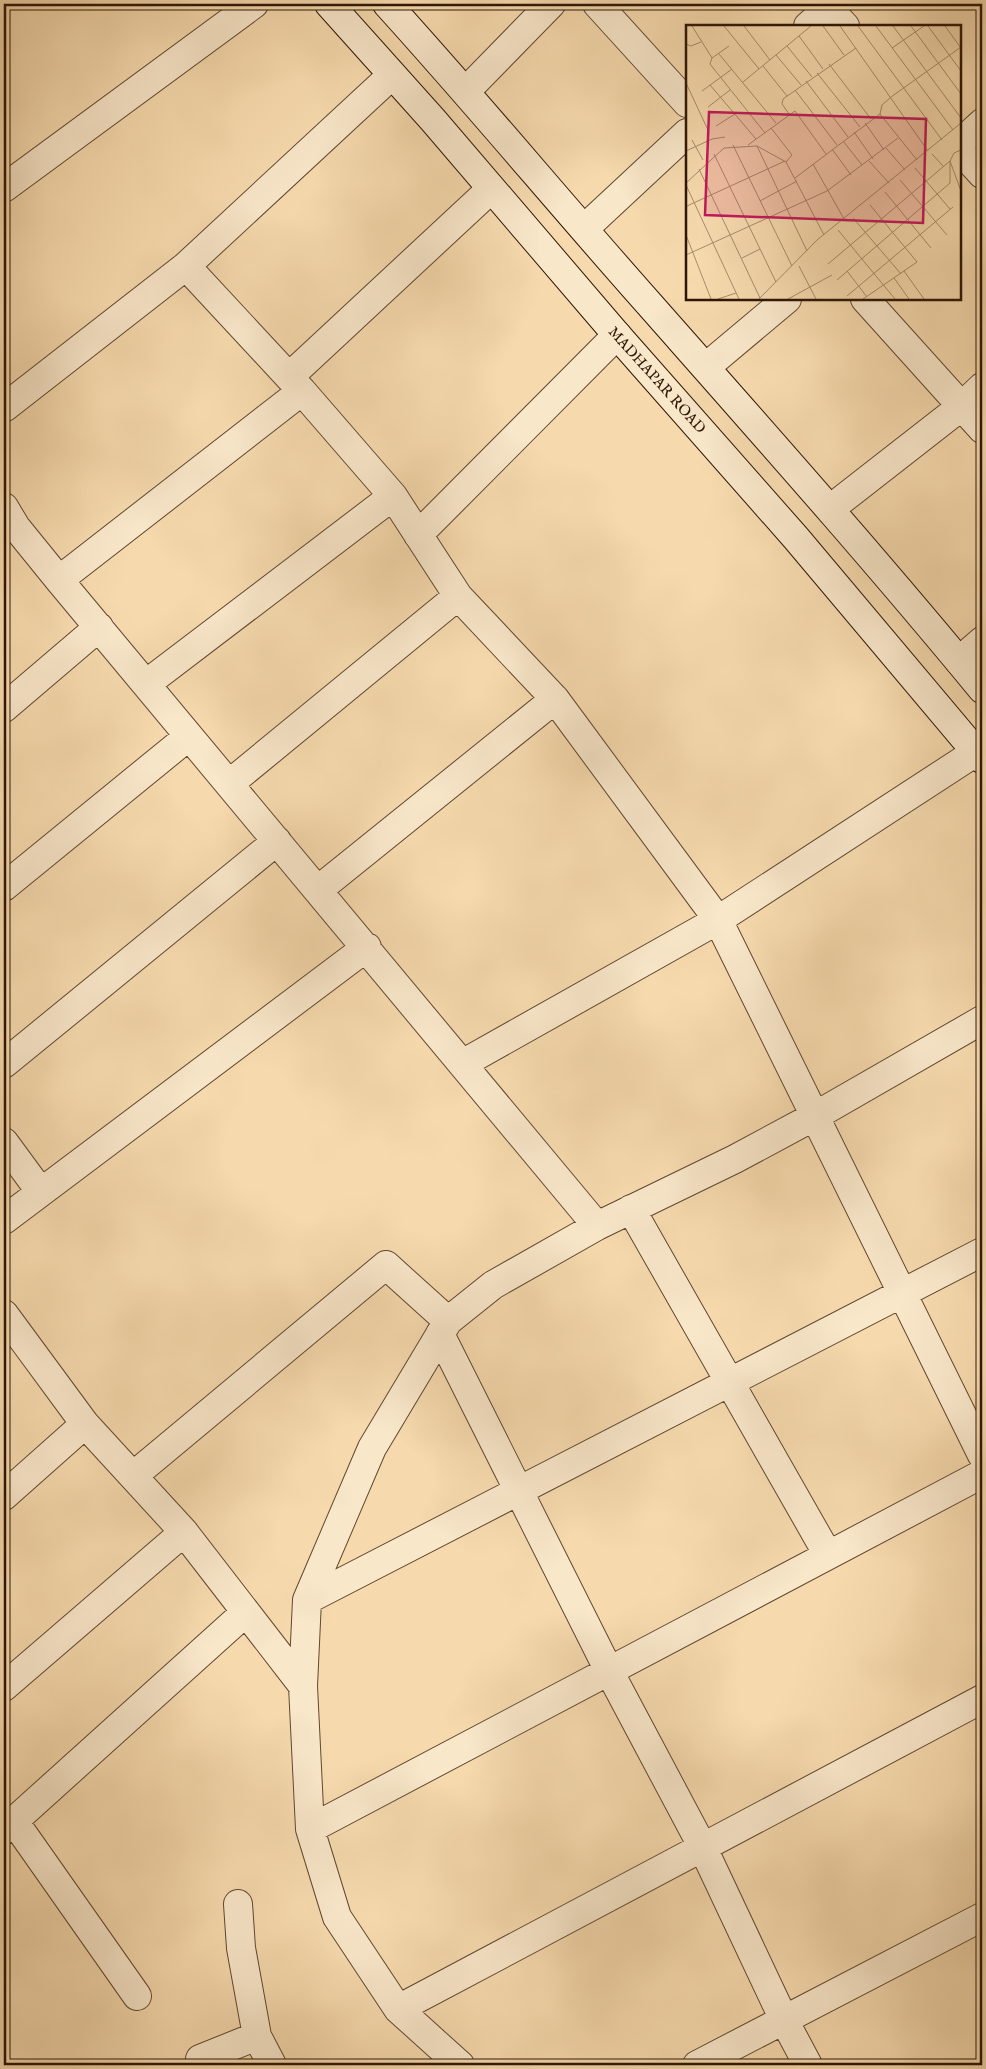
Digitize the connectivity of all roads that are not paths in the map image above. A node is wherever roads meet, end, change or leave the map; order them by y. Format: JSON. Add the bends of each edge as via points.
{"nodes":[{"id":1,"x":254,"y":4,"type":"edge"},
{"id":2,"x":329,"y":4,"type":"edge"},
{"id":3,"x":387,"y":4,"type":"edge"},
{"id":4,"x":551,"y":4,"type":"edge"},
{"id":5,"x":597,"y":4,"type":"edge"},
{"id":6,"x":833,"y":10,"type":"edge"},
{"id":7,"x":810,"y":25,"type":"edge"},
{"id":8,"x":392,"y":75,"type":"junction"},
{"id":9,"x":466,"y":90,"type":"junction"},
{"id":10,"x":686,"y":102,"type":"edge"},
{"id":11,"x":982,"y":123,"type":"edge"},
{"id":12,"x":686,"y":134,"type":"edge"},
{"id":13,"x":961,"y":142,"type":"edge"},
{"id":14,"x":961,"y":151,"type":"edge"},
{"id":15,"x":982,"y":174,"type":"edge"},
{"id":16,"x":4,"y":188,"type":"edge"},
{"id":17,"x":491,"y":189,"type":"junction"},
{"id":18,"x":585,"y":228,"type":"junction"},
{"id":19,"x":186,"y":266,"type":"junction"},
{"id":20,"x":786,"y":300,"type":"edge"},
{"id":21,"x":866,"y":300,"type":"edge"},
{"id":22,"x":617,"y":335,"type":"junction"},
{"id":23,"x":706,"y":367,"type":"junction"},
{"id":24,"x":296,"y":384,"type":"junction"},
{"id":25,"x":982,"y":387,"type":"edge"},
{"id":26,"x":962,"y":406,"type":"junction"},
{"id":27,"x":4,"y":408,"type":"edge"},
{"id":28,"x":982,"y":430,"type":"edge"},
{"id":29,"x":393,"y":496,"type":"junction"},
{"id":30,"x":830,"y":509,"type":"junction"},
{"id":31,"x":8,"y":524,"type":"edge"},
{"id":32,"x":418,"y":535,"type":"junction"},
{"id":33,"x":59,"y":580,"type":"junction"},
{"id":34,"x":458,"y":596,"type":"junction"},
{"id":35,"x":99,"y":627,"type":"junction"},
{"id":36,"x":982,"y":641,"type":"edge"},
{"id":37,"x":959,"y":661,"type":"junction"},
{"id":38,"x":146,"y":684,"type":"junction"},
{"id":39,"x":982,"y":689,"type":"edge"},
{"id":40,"x":554,"y":699,"type":"junction"},
{"id":41,"x":4,"y":708,"type":"edge"},
{"id":42,"x":189,"y":736,"type":"junction"},
{"id":43,"x":979,"y":756,"type":"edge"},
{"id":44,"x":229,"y":784,"type":"junction"},
{"id":45,"x":276,"y":841,"type":"junction"},
{"id":46,"x":4,"y":887,"type":"edge"},
{"id":47,"x":318,"y":890,"type":"junction"},
{"id":48,"x":718,"y":920,"type":"junction"},
{"id":49,"x":367,"y":947,"type":"junction"},
{"id":50,"x":982,"y":1020,"type":"edge"},
{"id":51,"x":7,"y":1056,"type":"edge"},
{"id":52,"x":462,"y":1064,"type":"junction"},
{"id":53,"x":815,"y":1116,"type":"junction"},
{"id":54,"x":4,"y":1142,"type":"edge"},
{"id":55,"x":40,"y":1191,"type":"junction"},
{"id":56,"x":632,"y":1209,"type":"junction"},
{"id":57,"x":4,"y":1220,"type":"edge"},
{"id":58,"x":597,"y":1226,"type":"junction"},
{"id":59,"x":982,"y":1252,"type":"edge"},
{"id":60,"x":903,"y":1294,"type":"junction"},
{"id":61,"x":4,"y":1314,"type":"edge"},
{"id":62,"x":444,"y":1328,"type":"junction"},
{"id":63,"x":730,"y":1382,"type":"junction"},
{"id":64,"x":85,"y":1424,"type":"junction"},
{"id":65,"x":982,"y":1455,"type":"edge"},
{"id":66,"x":982,"y":1474,"type":"edge"},
{"id":67,"x":133,"y":1476,"type":"junction"},
{"id":68,"x":519,"y":1491,"type":"junction"},
{"id":69,"x":4,"y":1496,"type":"edge"},
{"id":70,"x":184,"y":1532,"type":"junction"},
{"id":71,"x":828,"y":1556,"type":"junction"},
{"id":72,"x":306,"y":1600,"type":"junction"},
{"id":73,"x":246,"y":1612,"type":"junction"},
{"id":74,"x":609,"y":1671,"type":"junction"},
{"id":75,"x":303,"y":1686,"type":"junction"},
{"id":76,"x":4,"y":1687,"type":"edge"},
{"id":77,"x":982,"y":1699,"type":"edge"},
{"id":78,"x":9,"y":1825,"type":"edge"},
{"id":79,"x":310,"y":1829,"type":"junction"},
{"id":80,"x":702,"y":1846,"type":"junction"},
{"id":81,"x":238,"y":1904,"type":"dead end"},
{"id":82,"x":982,"y":1917,"type":"edge"},
{"id":83,"x":137,"y":1996,"type":"dead end"},
{"id":84,"x":398,"y":2009,"type":"junction"},
{"id":85,"x":784,"y":2020,"type":"junction"},
{"id":86,"x":257,"y":2036,"type":"junction"},
{"id":87,"x":200,"y":2059,"type":"dead end"},
{"id":88,"x":272,"y":2065,"type":"edge"},
{"id":89,"x":460,"y":2065,"type":"edge"},
{"id":90,"x":697,"y":2065,"type":"edge"},
{"id":91,"x":808,"y":2065,"type":"edge"}],
"edges":[{"from":1,"to":16,"type":"street"},
{"from":2,"to":8,"type":"street","name":"MADHAPAR ROAD"},
{"from":3,"to":9,"type":"street"},
{"from":4,"to":9,"type":"street"},
{"from":5,"to":10,"type":"street"},
{"from":6,"to":7,"type":"street"},
{"from":8,"to":17,"type":"street","name":"MADHAPAR ROAD"},
{"from":8,"to":19,"type":"street"},
{"from":9,"to":18,"type":"street"},
{"from":11,"to":13,"type":"street"},
{"from":12,"to":18,"type":"street"},
{"from":14,"to":15,"type":"street"},
{"from":17,"to":22,"type":"street","name":"MADHAPAR ROAD"},
{"from":17,"to":24,"type":"street"},
{"from":18,"to":23,"type":"street"},
{"from":19,"to":24,"type":"street"},
{"from":19,"to":27,"type":"street"},
{"from":20,"to":23,"type":"street"},
{"from":21,"to":26,"type":"street"},
{"from":22,"to":32,"type":"street"},
{"from":22,"to":43,"type":"street","name":"MADHAPAR ROAD","via":[[796,538]]},
{"from":23,"to":30,"type":"street"},
{"from":24,"to":29,"type":"street"},
{"from":24,"to":33,"type":"street"},
{"from":25,"to":26,"type":"street"},
{"from":26,"to":28,"type":"street"},
{"from":26,"to":30,"type":"street"},
{"from":29,"to":32,"type":"street"},
{"from":29,"to":38,"type":"street"},
{"from":30,"to":37,"type":"street"},
{"from":31,"to":33,"type":"street"},
{"from":32,"to":34,"type":"street"},
{"from":33,"to":35,"type":"street"},
{"from":34,"to":40,"type":"street"},
{"from":34,"to":44,"type":"street"},
{"from":35,"to":38,"type":"street"},
{"from":35,"to":41,"type":"street"},
{"from":36,"to":37,"type":"street"},
{"from":37,"to":39,"type":"street"},
{"from":38,"to":42,"type":"street"},
{"from":40,"to":47,"type":"street"},
{"from":40,"to":48,"type":"street"},
{"from":42,"to":44,"type":"street"},
{"from":42,"to":46,"type":"street"},
{"from":43,"to":48,"type":"street"},
{"from":44,"to":45,"type":"street"},
{"from":45,"to":47,"type":"street"},
{"from":45,"to":51,"type":"street"},
{"from":47,"to":49,"type":"street"},
{"from":48,"to":52,"type":"street"},
{"from":48,"to":53,"type":"street"},
{"from":49,"to":52,"type":"street"},
{"from":49,"to":55,"type":"street"},
{"from":50,"to":53,"type":"street"},
{"from":52,"to":58,"type":"street"},
{"from":53,"to":56,"type":"street"},
{"from":53,"to":60,"type":"street"},
{"from":54,"to":55,"type":"street"},
{"from":55,"to":57,"type":"street"},
{"from":56,"to":58,"type":"street"},
{"from":56,"to":63,"type":"street"},
{"from":58,"to":62,"type":"street","via":[[493,1285]]},
{"from":59,"to":60,"type":"street"},
{"from":60,"to":63,"type":"street"},
{"from":60,"to":65,"type":"street"},
{"from":61,"to":64,"type":"street"},
{"from":62,"to":67,"type":"street","via":[[386,1265]]},
{"from":62,"to":68,"type":"street"},
{"from":62,"to":72,"type":"street","via":[[372,1448]]},
{"from":63,"to":68,"type":"street"},
{"from":63,"to":71,"type":"street"},
{"from":64,"to":67,"type":"street"},
{"from":64,"to":69,"type":"street"},
{"from":66,"to":71,"type":"street"},
{"from":67,"to":70,"type":"street"},
{"from":68,"to":72,"type":"street"},
{"from":68,"to":74,"type":"street"},
{"from":70,"to":73,"type":"street"},
{"from":70,"to":76,"type":"street"},
{"from":71,"to":74,"type":"street"},
{"from":72,"to":75,"type":"street"},
{"from":73,"to":75,"type":"street"},
{"from":73,"to":78,"type":"street"},
{"from":74,"to":79,"type":"street"},
{"from":74,"to":80,"type":"street"},
{"from":75,"to":79,"type":"street"},
{"from":77,"to":80,"type":"street"},
{"from":78,"to":83,"type":"street"},
{"from":79,"to":84,"type":"street","via":[[337,1917]]},
{"from":80,"to":84,"type":"street"},
{"from":80,"to":85,"type":"street"},
{"from":81,"to":86,"type":"street","via":[[241,1948]]},
{"from":82,"to":85,"type":"street"},
{"from":84,"to":89,"type":"street"},
{"from":85,"to":90,"type":"street"},
{"from":85,"to":91,"type":"street"},
{"from":86,"to":87,"type":"street"},
{"from":86,"to":88,"type":"street"}]}
